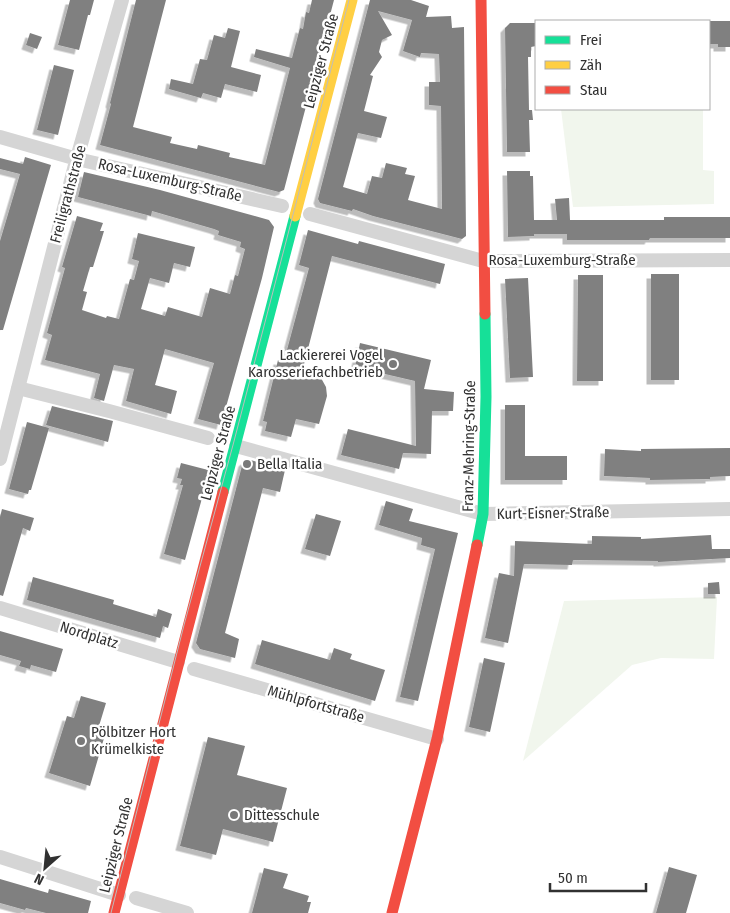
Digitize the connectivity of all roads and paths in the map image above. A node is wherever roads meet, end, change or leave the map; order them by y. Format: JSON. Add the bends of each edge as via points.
{"nodes":[{"id":1,"x":122,"y":0,"type":"edge"},
{"id":2,"x":352,"y":0,"type":"edge"},
{"id":3,"x":481,"y":0,"type":"edge"},
{"id":4,"x":0,"y":137,"type":"edge"},
{"id":5,"x":77,"y":158,"type":"junction"},
{"id":6,"x":282,"y":206,"type":"dead end"},
{"id":7,"x":310,"y":214,"type":"dead end"},
{"id":8,"x":730,"y":260,"type":"edge"},
{"id":9,"x":483,"y":261,"type":"junction"},
{"id":10,"x":18,"y":388,"type":"junction"},
{"id":11,"x":208,"y":438,"type":"dead end"},
{"id":12,"x":236,"y":446,"type":"junction"},
{"id":13,"x":0,"y":459,"type":"edge"},
{"id":14,"x":730,"y":509,"type":"edge"},
{"id":15,"x":483,"y":514,"type":"junction"},
{"id":16,"x":0,"y":608,"type":"edge"},
{"id":17,"x":178,"y":662,"type":"junction"},
{"id":18,"x":194,"y":669,"type":"dead end"},
{"id":19,"x":437,"y":739,"type":"junction"},
{"id":20,"x":0,"y":858,"type":"edge"},
{"id":21,"x":119,"y":895,"type":"junction"},
{"id":22,"x":136,"y":898,"type":"dead end"},
{"id":23,"x":114,"y":913,"type":"edge"},
{"id":24,"x":188,"y":913,"type":"edge"},
{"id":25,"x":392,"y":913,"type":"edge"}],
"edges":[{"from":1,"to":5,"type":"street","name":"Freiligrathstraße"},
{"from":2,"to":12,"type":"street","name":"Leipziger Straße"},
{"from":3,"to":9,"type":"street","name":"Franz-Mehring-Straße"},
{"from":4,"to":5,"type":"street","name":"Rosa-Luxemburg-Straße"},
{"from":5,"to":6,"type":"street","name":"Rosa-Luxemburg-Straße"},
{"from":5,"to":10,"type":"street","name":"Freiligrathstraße"},
{"from":7,"to":9,"type":"street","name":"Rosa-Luxemburg-Straße"},
{"from":8,"to":9,"type":"street","name":"Rosa-Luxemburg-Straße"},
{"from":9,"to":15,"type":"street","name":"Franz-Mehring-Straße","via":[[486,397]]},
{"from":10,"to":11,"type":"street"},
{"from":10,"to":13,"type":"street","name":"Freiligrathstraße"},
{"from":12,"to":15,"type":"street","name":"Kurt-Eisner-Straße"},
{"from":12,"to":17,"type":"street","name":"Leipziger Straße"},
{"from":14,"to":15,"type":"street","name":"Kurt-Eisner-Straße"},
{"from":15,"to":19,"type":"street","name":"Franz-Mehring-Straße"},
{"from":16,"to":17,"type":"street","name":"Nordplatz"},
{"from":17,"to":21,"type":"street","name":"Leipziger Straße"},
{"from":18,"to":19,"type":"street","name":"Mühlpfortstraße"},
{"from":19,"to":25,"type":"street","name":"Franz-Mehring-Straße"},
{"from":20,"to":21,"type":"street"},
{"from":21,"to":23,"type":"street","name":"Leipziger Straße"},
{"from":22,"to":24,"type":"street"}]}
